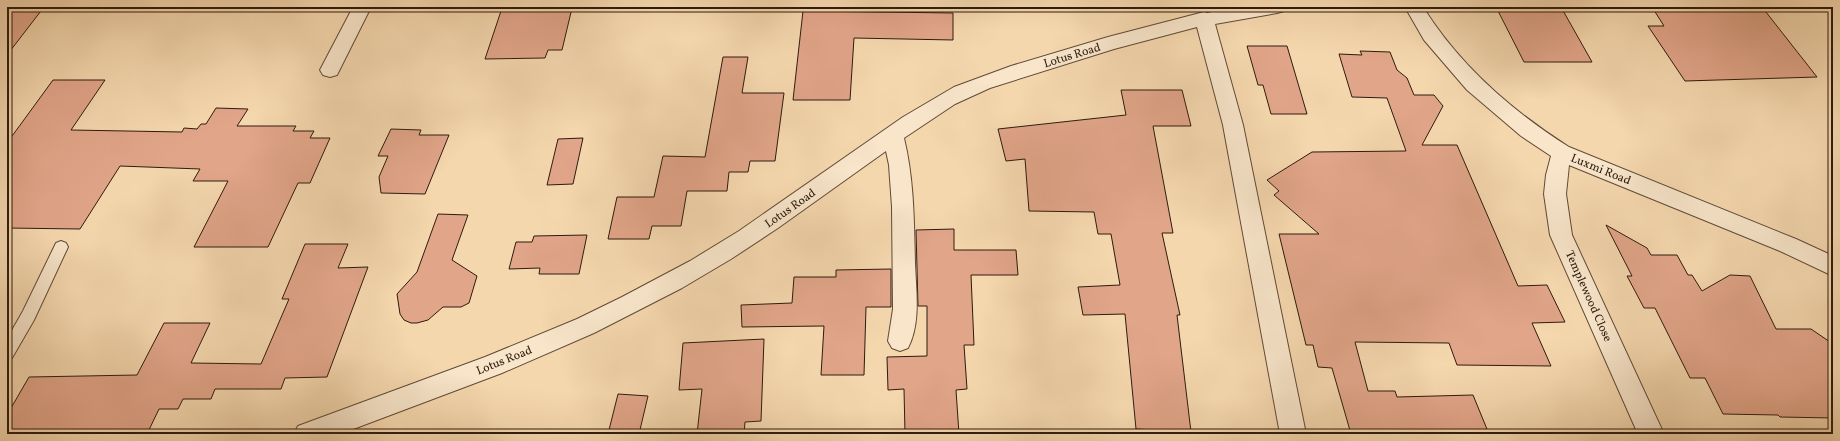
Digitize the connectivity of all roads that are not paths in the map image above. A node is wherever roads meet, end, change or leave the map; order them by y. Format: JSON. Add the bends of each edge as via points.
{"nodes":[{"id":1,"x":362,"y":7,"type":"edge"},
{"id":2,"x":1277,"y":7,"type":"edge"},
{"id":3,"x":1414,"y":7,"type":"edge"},
{"id":4,"x":1204,"y":18,"type":"junction"},
{"id":5,"x":330,"y":70,"type":"dead end"},
{"id":6,"x":893,"y":136,"type":"junction"},
{"id":7,"x":1562,"y":153,"type":"junction"},
{"id":8,"x":61,"y":247,"type":"dead end"},
{"id":9,"x":1831,"y":263,"type":"edge"},
{"id":10,"x":900,"y":341,"type":"dead end"},
{"id":11,"x":7,"y":353,"type":"edge"},
{"id":12,"x":307,"y":434,"type":"edge"},
{"id":13,"x":1293,"y":434,"type":"edge"},
{"id":14,"x":1651,"y":434,"type":"edge"}],
"edges":[{"from":1,"to":5,"type":"street"},
{"from":2,"to":4,"type":"street","name":"Lotus Road"},
{"from":3,"to":7,"type":"street","name":"Luxmi Road","via":[[1431,35],[1474,85],[1528,131]]},
{"from":4,"to":6,"type":"street","name":"Lotus Road","via":[[1000,77],[961,92]]},
{"from":4,"to":13,"type":"street","via":[[1233,125]]},
{"from":6,"to":10,"type":"street","via":[[900,165],[903,207],[905,309]]},
{"from":6,"to":12,"type":"street","name":"Lotus Road","via":[[734,246],[674,282],[590,323],[500,362]]},
{"from":7,"to":9,"type":"street","name":"Luxmi Road"},
{"from":7,"to":14,"type":"street","name":"Templewood Close","via":[[1556,174],[1554,204],[1561,235]]},
{"from":8,"to":11,"type":"lane","via":[[29,315]]}]}
